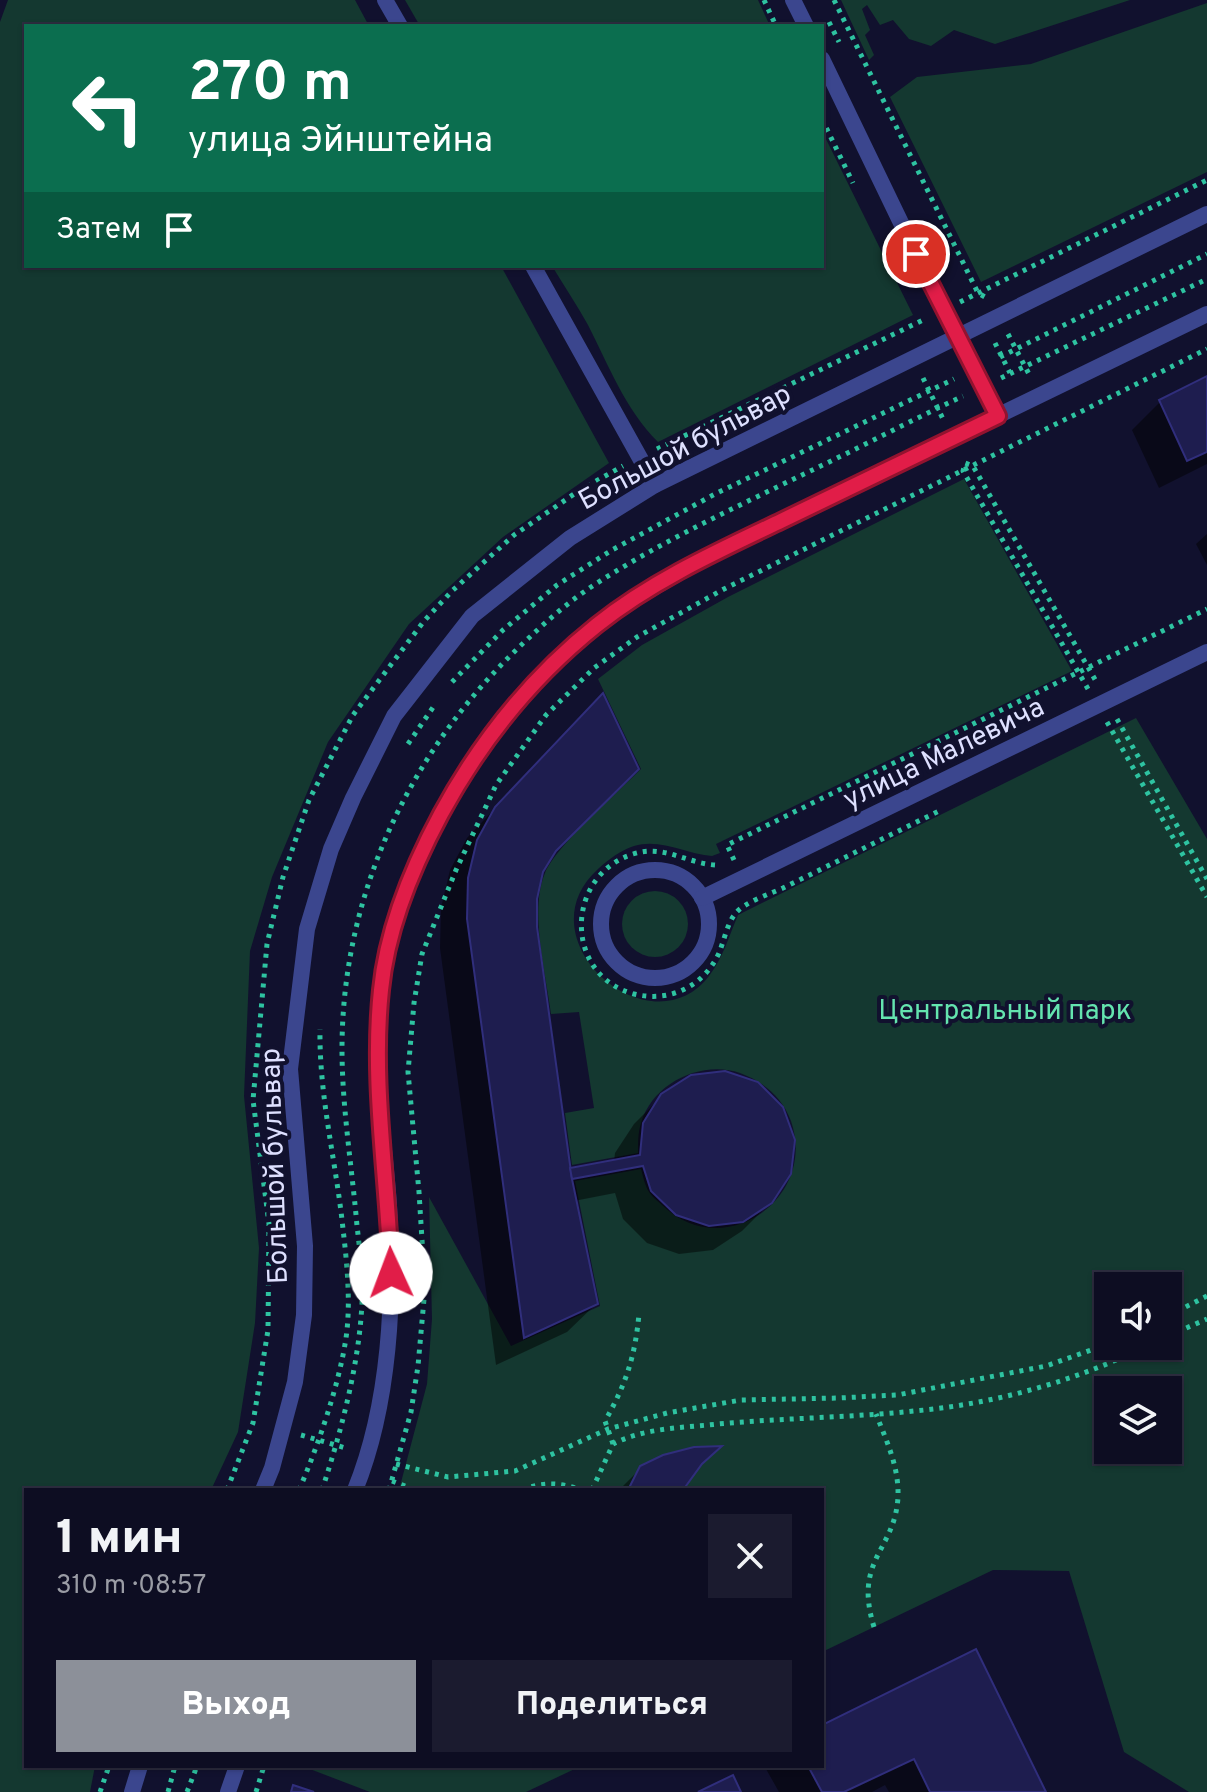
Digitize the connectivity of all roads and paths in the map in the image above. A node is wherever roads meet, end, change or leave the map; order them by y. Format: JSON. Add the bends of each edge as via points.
{"nodes":[{"id":1,"x":385,"y":0,"type":"edge"},
{"id":2,"x":764,"y":0,"type":"edge"},
{"id":3,"x":793,"y":0,"type":"edge"},
{"id":4,"x":834,"y":0,"type":"edge"},
{"id":5,"x":399,"y":24,"type":"edge"},
{"id":6,"x":775,"y":24,"type":"edge"},
{"id":7,"x":805,"y":24,"type":"edge"},
{"id":8,"x":824,"y":63,"type":"edge"},
{"id":9,"x":1207,"y":180,"type":"edge"},
{"id":10,"x":1207,"y":214,"type":"edge"},
{"id":11,"x":1207,"y":254,"type":"edge"},
{"id":12,"x":534,"y":268,"type":"edge"},
{"id":13,"x":1207,"y":279,"type":"edge"},
{"id":14,"x":978,"y":293,"type":"junction"},
{"id":15,"x":959,"y":302,"type":"dead end"},
{"id":16,"x":1207,"y":314,"type":"edge"},
{"id":17,"x":926,"y":318,"type":"dead end"},
{"id":18,"x":1008,"y":333,"type":"dead end"},
{"id":19,"x":957,"y":336,"type":"junction"},
{"id":20,"x":994,"y":341,"type":"dead end"},
{"id":21,"x":1016,"y":349,"type":"junction"},
{"id":22,"x":1207,"y":349,"type":"edge"},
{"id":23,"x":1001,"y":356,"type":"junction"},
{"id":24,"x":990,"y":362,"type":"dead end"},
{"id":25,"x":1025,"y":366,"type":"junction"},
{"id":26,"x":1010,"y":373,"type":"junction"},
{"id":27,"x":923,"y":378,"type":"dead end"},
{"id":28,"x":954,"y":379,"type":"dead end"},
{"id":29,"x":998,"y":379,"type":"dead end"},
{"id":30,"x":1034,"y":383,"type":"dead end"},
{"id":31,"x":929,"y":391,"type":"junction"},
{"id":32,"x":962,"y":396,"type":"dead end"},
{"id":33,"x":937,"y":408,"type":"junction"},
{"id":34,"x":998,"y":416,"type":"junction"},
{"id":35,"x":1050,"y":416,"type":"dead end"},
{"id":36,"x":1055,"y":425,"type":"junction"},
{"id":37,"x":947,"y":427,"type":"dead end"},
{"id":38,"x":639,"y":457,"type":"junction"},
{"id":39,"x":973,"y":466,"type":"junction"},
{"id":40,"x":963,"y":471,"type":"junction"},
{"id":41,"x":655,"y":485,"type":"junction"},
{"id":42,"x":1207,"y":609,"type":"edge"},
{"id":43,"x":424,"y":621,"type":"dead end"},
{"id":44,"x":1207,"y":652,"type":"edge"},
{"id":45,"x":1087,"y":667,"type":"junction"},
{"id":46,"x":1078,"y":671,"type":"junction"},
{"id":47,"x":447,"y":688,"type":"dead end"},
{"id":48,"x":438,"y":700,"type":"dead end"},
{"id":49,"x":1102,"y":703,"type":"junction"},
{"id":50,"x":404,"y":750,"type":"dead end"},
{"id":51,"x":727,"y":845,"type":"dead end"},
{"id":52,"x":1207,"y":879,"type":"edge"},
{"id":53,"x":1207,"y":897,"type":"edge"},
{"id":54,"x":702,"y":898,"type":"junction"},
{"id":55,"x":320,"y":1019,"type":"dead end"},
{"id":56,"x":1207,"y":1296,"type":"edge"},
{"id":57,"x":1182,"y":1309,"type":"edge"},
{"id":58,"x":639,"y":1314,"type":"dead end"},
{"id":59,"x":1207,"y":1319,"type":"edge"},
{"id":60,"x":1182,"y":1330,"type":"edge"},
{"id":61,"x":1094,"y":1349,"type":"edge"},
{"id":62,"x":1118,"y":1360,"type":"edge"},
{"id":63,"x":876,"y":1414,"type":"junction"},
{"id":64,"x":253,"y":1423,"type":"dead end"},
{"id":65,"x":608,"y":1429,"type":"junction"},
{"id":66,"x":282,"y":1431,"type":"junction"},
{"id":67,"x":318,"y":1438,"type":"junction"},
{"id":68,"x":336,"y":1444,"type":"junction"},
{"id":69,"x":613,"y":1444,"type":"junction"},
{"id":70,"x":369,"y":1455,"type":"junction"},
{"id":71,"x":396,"y":1464,"type":"junction"},
{"id":72,"x":392,"y":1481,"type":"junction"},
{"id":73,"x":264,"y":1488,"type":"edge"},
{"id":74,"x":300,"y":1488,"type":"edge"},
{"id":75,"x":323,"y":1488,"type":"edge"},
{"id":76,"x":356,"y":1488,"type":"edge"},
{"id":77,"x":390,"y":1488,"type":"edge"},
{"id":78,"x":410,"y":1488,"type":"edge"},
{"id":79,"x":529,"y":1488,"type":"edge"},
{"id":80,"x":576,"y":1488,"type":"edge"},
{"id":81,"x":593,"y":1488,"type":"edge"},
{"id":82,"x":874,"y":1627,"type":"dead end"},
{"id":83,"x":108,"y":1768,"type":"edge"},
{"id":84,"x":139,"y":1768,"type":"edge"},
{"id":85,"x":174,"y":1768,"type":"edge"},
{"id":86,"x":196,"y":1768,"type":"edge"},
{"id":87,"x":236,"y":1768,"type":"edge"},
{"id":88,"x":100,"y":1792,"type":"edge"},
{"id":89,"x":132,"y":1792,"type":"edge"},
{"id":90,"x":168,"y":1792,"type":"edge"},
{"id":91,"x":187,"y":1792,"type":"edge"},
{"id":92,"x":228,"y":1792,"type":"edge"}],
"edges":[{"from":1,"to":5,"type":"street"},
{"from":2,"to":6,"type":"path"},
{"from":3,"to":7,"type":"street"},
{"from":4,"to":14,"type":"path"},
{"from":8,"to":19,"type":"street"},
{"from":9,"to":14,"type":"path"},
{"from":10,"to":19,"type":"street","name":"Большой бульвар"},
{"from":11,"to":21,"type":"path"},
{"from":12,"to":38,"type":"street"},
{"from":13,"to":25,"type":"path"},
{"from":14,"to":15,"type":"path"},
{"from":16,"to":34,"type":"street"},
{"from":17,"to":38,"type":"path"},
{"from":18,"to":21,"type":"path"},
{"from":19,"to":34,"type":"street"},
{"from":19,"to":41,"type":"street","name":"Большой бульвар"},
{"from":20,"to":23,"type":"path"},
{"from":21,"to":23,"type":"path"},
{"from":21,"to":25,"type":"path"},
{"from":22,"to":36,"type":"path"},
{"from":23,"to":24,"type":"path"},
{"from":23,"to":26,"type":"path"},
{"from":25,"to":26,"type":"path"},
{"from":25,"to":30,"type":"path"},
{"from":26,"to":29,"type":"path"},
{"from":27,"to":31,"type":"path"},
{"from":28,"to":31,"type":"path"},
{"from":31,"to":33,"type":"path"},
{"from":31,"to":47,"type":"path","via":[[612,550],[557,585],[503,630]]},
{"from":32,"to":33,"type":"path"},
{"from":33,"to":37,"type":"path"},
{"from":33,"to":68,"type":"path","via":[[742,504],[590,588],[500,664],[435,744],[381,844],[359,915],[343,1002],[343,1093],[362,1302],[355,1364]]},
{"from":34,"to":70,"type":"street","via":[[707,557],[599,623],[525,694],[458,782],[417,860],[389,944],[381,990],[380,1113],[391,1273],[387,1356]]},
{"from":35,"to":36,"type":"path"},
{"from":36,"to":39,"type":"path"},
{"from":38,"to":41,"type":"street"},
{"from":38,"to":43,"type":"path","via":[[514,535]]},
{"from":39,"to":40,"type":"path"},
{"from":39,"to":40,"type":"path","via":[[965,463]]},
{"from":39,"to":45,"type":"path"},
{"from":40,"to":46,"type":"path"},
{"from":40,"to":71,"type":"path","via":[[637,637],[594,668],[546,715],[496,785],[422,954],[414,1003],[408,1072],[425,1288],[411,1412]]},
{"from":41,"to":66,"type":"street","name":"Большой бульвар","via":[[570,538],[472,616],[394,716],[331,849],[307,929],[290,1069],[305,1246],[304,1315]]},
{"from":42,"to":45,"type":"path"},
{"from":44,"to":49,"type":"street","name":"улица Малевича"},
{"from":45,"to":46,"type":"path"},
{"from":45,"to":49,"type":"path"},
{"from":46,"to":49,"type":"path"},
{"from":46,"to":51,"type":"path"},
{"from":48,"to":50,"type":"path"},
{"from":49,"to":52,"type":"path"},
{"from":49,"to":53,"type":"path"},
{"from":49,"to":54,"type":"street","name":"улица Малевича"},
{"from":54,"to":54,"type":"street","via":[[689,882],[670,872],[649,870],[628,877],[612,890],[602,909],[600,931],[607,950],[620,967],[639,977],[661,979],[681,972],[697,959],[707,940],[709,919]]},
{"from":55,"to":67,"type":"path","via":[[322,1095],[343,1225],[347,1301],[346,1338]]},
{"from":56,"to":57,"type":"path"},
{"from":58,"to":65,"type":"path","via":[[633,1362],[605,1421]]},
{"from":59,"to":60,"type":"path"},
{"from":61,"to":65,"type":"path","via":[[1046,1366],[897,1395],[741,1400]]},
{"from":62,"to":63,"type":"path","via":[[1036,1389]]},
{"from":63,"to":69,"type":"path","via":[[652,1431]]},
{"from":63,"to":82,"type":"path","via":[[898,1472],[898,1501],[868,1580]]},
{"from":64,"to":66,"type":"path"},
{"from":65,"to":69,"type":"path"},
{"from":65,"to":71,"type":"path","via":[[515,1471],[448,1477]]},
{"from":66,"to":67,"type":"path"},
{"from":66,"to":73,"type":"street","name":"Большой бульвар"},
{"from":67,"to":68,"type":"path"},
{"from":67,"to":74,"type":"path"},
{"from":68,"to":70,"type":"path"},
{"from":68,"to":75,"type":"path"},
{"from":69,"to":81,"type":"path"},
{"from":70,"to":71,"type":"path"},
{"from":70,"to":76,"type":"street"},
{"from":71,"to":72,"type":"path"},
{"from":72,"to":77,"type":"path"},
{"from":72,"to":78,"type":"path"},
{"from":79,"to":80,"type":"path","via":[[546,1483]]},
{"from":83,"to":88,"type":"path"},
{"from":84,"to":89,"type":"street"},
{"from":85,"to":90,"type":"path"},
{"from":86,"to":91,"type":"path"},
{"from":87,"to":92,"type":"street"}]}
